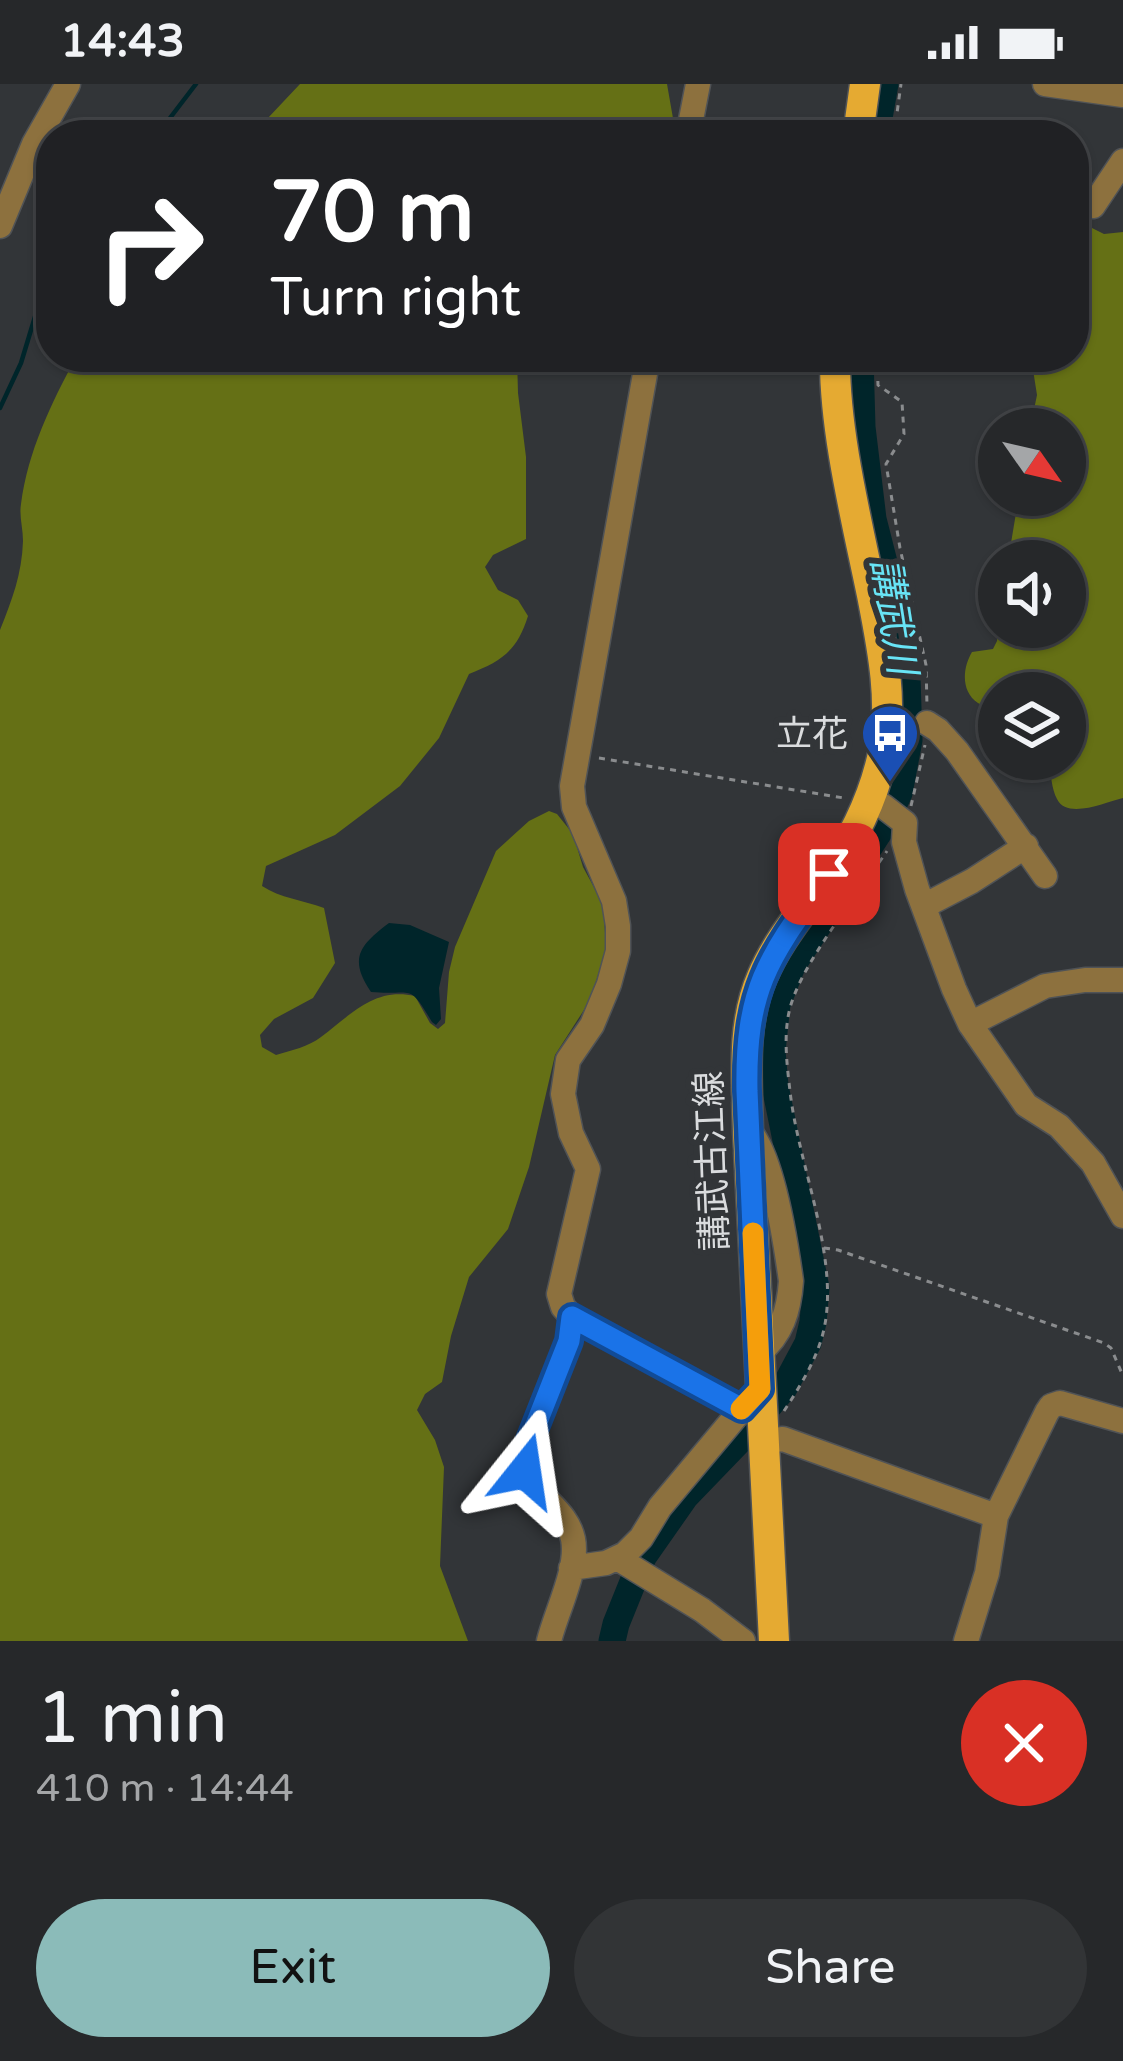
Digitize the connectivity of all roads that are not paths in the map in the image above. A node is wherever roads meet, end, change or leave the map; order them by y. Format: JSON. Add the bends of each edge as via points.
{"nodes":[{"id":1,"x":68,"y":84,"type":"edge"},
{"id":2,"x":698,"y":84,"type":"edge"},
{"id":3,"x":865,"y":84,"type":"edge"},
{"id":4,"x":1045,"y":84,"type":"edge"},
{"id":5,"x":1123,"y":95,"type":"edge"},
{"id":6,"x":48,"y":120,"type":"edge"},
{"id":7,"x":691,"y":120,"type":"edge"},
{"id":8,"x":860,"y":120,"type":"edge"},
{"id":9,"x":36,"y":140,"type":"edge"},
{"id":10,"x":1123,"y":161,"type":"edge"},
{"id":11,"x":1093,"y":206,"type":"dead end"},
{"id":12,"x":0,"y":226,"type":"edge"},
{"id":13,"x":645,"y":372,"type":"edge"},
{"id":14,"x":836,"y":372,"type":"edge"},
{"id":15,"x":927,"y":723,"type":"road end"},
{"id":16,"x":890,"y":813,"type":"junction"},
{"id":17,"x":1026,"y":846,"type":"junction"},
{"id":18,"x":1046,"y":876,"type":"dead end"},
{"id":19,"x":923,"y":906,"type":"junction"},
{"id":20,"x":1123,"y":980,"type":"edge"},
{"id":21,"x":970,"y":1024,"type":"junction"},
{"id":22,"x":1123,"y":1216,"type":"edge"},
{"id":23,"x":572,"y":1317,"type":"junction"},
{"id":24,"x":758,"y":1414,"type":"junction"},
{"id":25,"x":1123,"y":1421,"type":"edge"},
{"id":26,"x":996,"y":1516,"type":"junction"},
{"id":27,"x":631,"y":1567,"type":"junction"},
{"id":28,"x":571,"y":1568,"type":"junction"},
{"id":29,"x":549,"y":1641,"type":"edge"},
{"id":30,"x":743,"y":1641,"type":"edge"},
{"id":31,"x":774,"y":1641,"type":"edge"},
{"id":32,"x":966,"y":1641,"type":"edge"}],
"edges":[{"from":1,"to":6,"type":"street"},
{"from":2,"to":7,"type":"street"},
{"from":3,"to":8,"type":"main road"},
{"from":4,"to":5,"type":"street"},
{"from":9,"to":12,"type":"street"},
{"from":10,"to":11,"type":"street"},
{"from":13,"to":23,"type":"street","via":[[572,786],[618,926],[609,984],[568,1060],[563,1094],[589,1169],[560,1287]]},
{"from":14,"to":16,"type":"main road","name":"講武古江線","via":[[884,655]]},
{"from":15,"to":17,"type":"street"},
{"from":16,"to":19,"type":"street"},
{"from":16,"to":24,"type":"main road","name":"講武古江線","via":[[851,839],[776,947],[750,1019]]},
{"from":17,"to":18,"type":"street"},
{"from":17,"to":19,"type":"street"},
{"from":19,"to":21,"type":"street"},
{"from":20,"to":21,"type":"street","via":[[1045,986]]},
{"from":21,"to":22,"type":"street","via":[[1026,1105],[1093,1163]]},
{"from":23,"to":24,"type":"street"},
{"from":23,"to":28,"type":"street","via":[[525,1461],[530,1480],[568,1528]]},
{"from":24,"to":26,"type":"street","via":[[783,1439]]},
{"from":24,"to":27,"type":"street","via":[[659,1507],[626,1554]]},
{"from":24,"to":31,"type":"main road","name":"講武古江線"},
{"from":25,"to":26,"type":"street","via":[[1051,1406]]},
{"from":26,"to":32,"type":"street"},
{"from":27,"to":28,"type":"street"},
{"from":27,"to":30,"type":"street"},
{"from":28,"to":29,"type":"street"}]}
